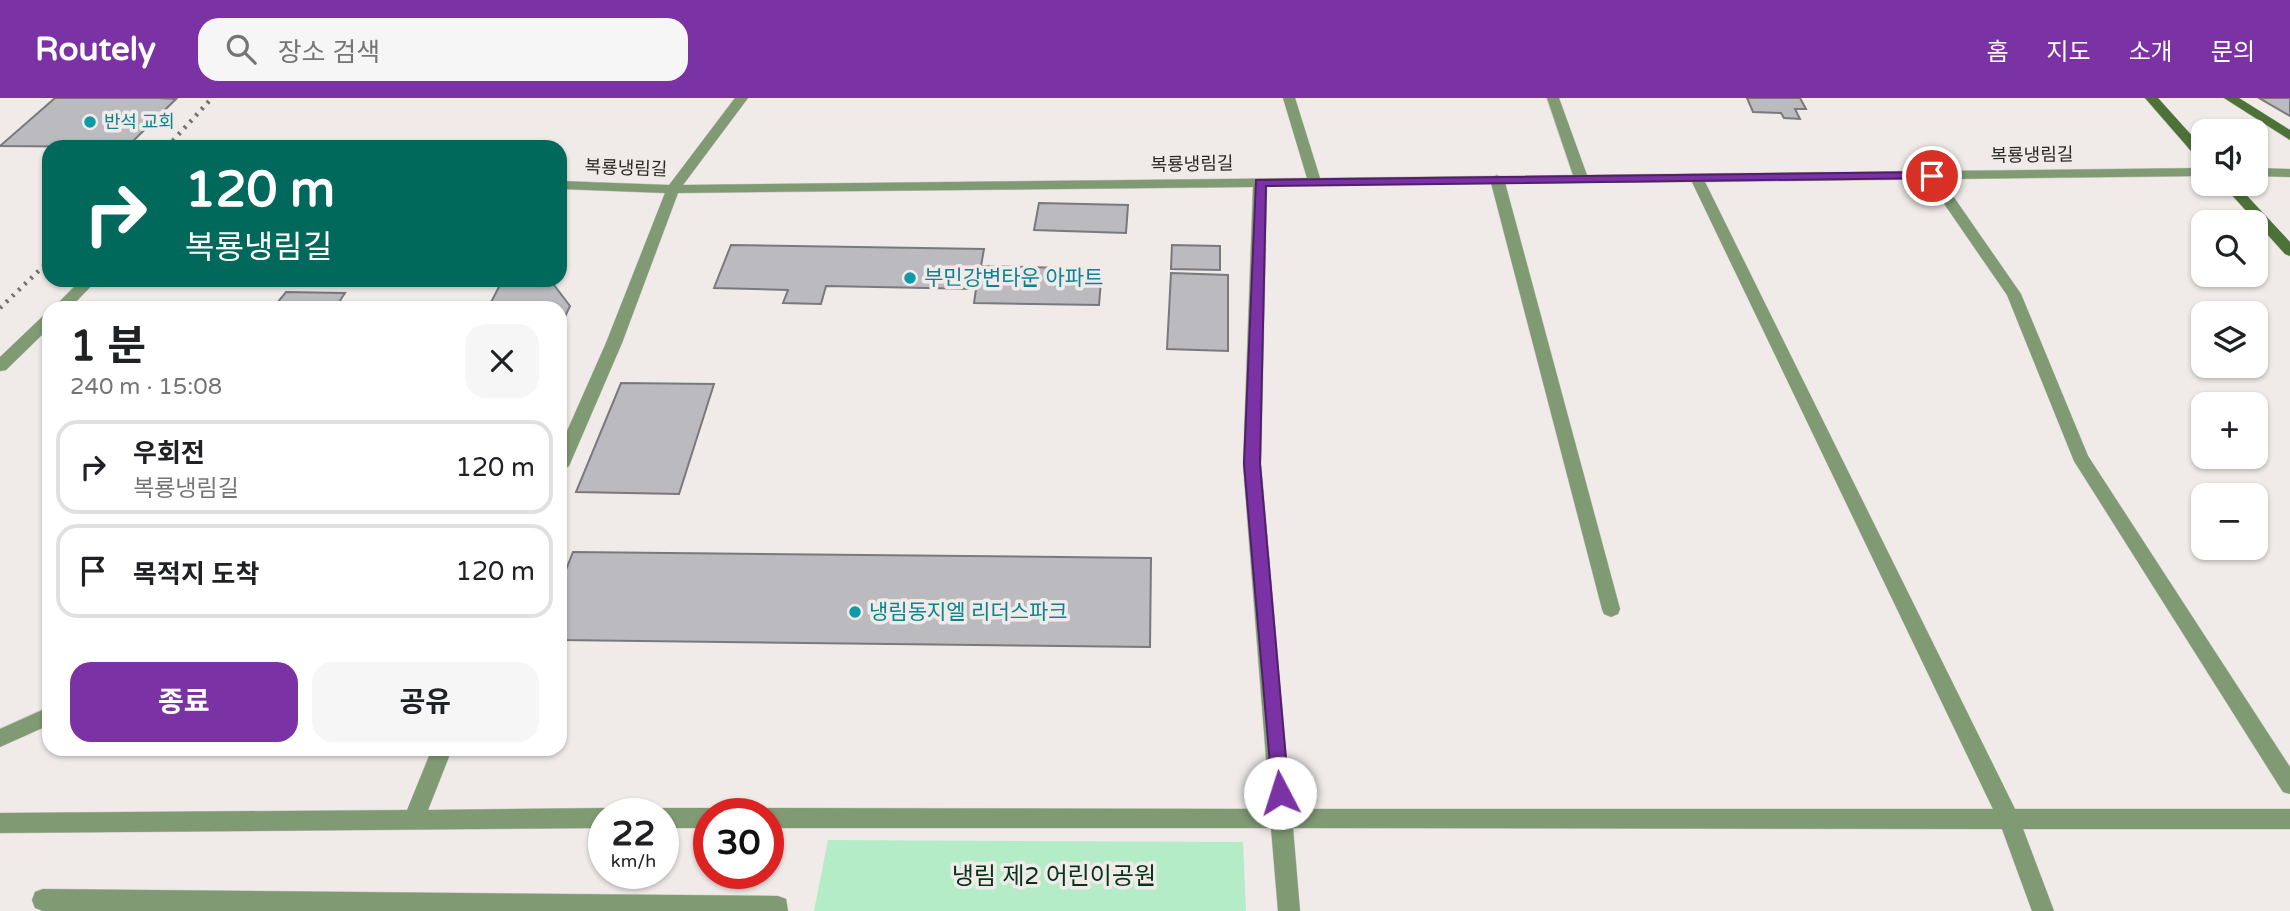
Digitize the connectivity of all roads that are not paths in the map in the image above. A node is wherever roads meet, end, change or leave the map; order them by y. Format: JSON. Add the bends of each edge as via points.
{"nodes":[{"id":1,"x":742,"y":98,"type":"edge"},
{"id":2,"x":1289,"y":98,"type":"edge"},
{"id":3,"x":1553,"y":98,"type":"edge"},
{"id":4,"x":2151,"y":98,"type":"edge"},
{"id":5,"x":2230,"y":98,"type":"edge"},
{"id":6,"x":2290,"y":136,"type":"edge"},
{"id":7,"x":2191,"y":143,"type":"edge"},
{"id":8,"x":2191,"y":172,"type":"edge"},
{"id":9,"x":2268,"y":172,"type":"edge"},
{"id":10,"x":2290,"y":173,"type":"edge"},
{"id":11,"x":1932,"y":176,"type":"junction"},
{"id":12,"x":1696,"y":177,"type":"junction"},
{"id":13,"x":1581,"y":178,"type":"junction"},
{"id":14,"x":1497,"y":179,"type":"junction"},
{"id":15,"x":1314,"y":180,"type":"junction"},
{"id":16,"x":1260,"y":182,"type":"junction"},
{"id":17,"x":567,"y":185,"type":"edge"},
{"id":18,"x":673,"y":189,"type":"junction"},
{"id":19,"x":2240,"y":196,"type":"edge"},
{"id":20,"x":2290,"y":251,"type":"edge"},
{"id":21,"x":83,"y":287,"type":"edge"},
{"id":22,"x":68,"y":301,"type":"edge"},
{"id":23,"x":42,"y":326,"type":"edge"},
{"id":24,"x":0,"y":366,"type":"edge"},
{"id":25,"x":567,"y":450,"type":"edge"},
{"id":26,"x":1611,"y":610,"type":"dead end"},
{"id":27,"x":42,"y":719,"type":"edge"},
{"id":28,"x":0,"y":738,"type":"edge"},
{"id":29,"x":439,"y":756,"type":"edge"},
{"id":30,"x":2290,"y":785,"type":"edge"},
{"id":31,"x":2008,"y":817,"type":"junction"},
{"id":32,"x":414,"y":818,"type":"junction"},
{"id":33,"x":588,"y":818,"type":"edge"},
{"id":34,"x":784,"y":818,"type":"edge"},
{"id":35,"x":1282,"y":819,"type":"junction"},
{"id":36,"x":2290,"y":819,"type":"edge"},
{"id":37,"x":0,"y":823,"type":"edge"},
{"id":38,"x":43,"y":900,"type":"dead end"},
{"id":39,"x":777,"y":911,"type":"edge"},
{"id":40,"x":1289,"y":911,"type":"edge"},
{"id":41,"x":2043,"y":911,"type":"edge"}],
"edges":[{"from":1,"to":18,"type":"street"},
{"from":2,"to":15,"type":"street"},
{"from":3,"to":13,"type":"street"},
{"from":4,"to":7,"type":"street"},
{"from":5,"to":6,"type":"street"},
{"from":8,"to":11,"type":"street","name":"복룡냉림길"},
{"from":9,"to":10,"type":"street"},
{"from":11,"to":12,"type":"street","name":"복룡냉림길"},
{"from":11,"to":30,"type":"street","via":[[2014,294],[2080,457]]},
{"from":12,"to":13,"type":"street","name":"복룡냉림길"},
{"from":12,"to":31,"type":"street"},
{"from":13,"to":14,"type":"street","name":"복룡냉림길"},
{"from":14,"to":15,"type":"street","name":"복룡냉림길"},
{"from":14,"to":26,"type":"street"},
{"from":15,"to":16,"type":"street","name":"복룡냉림길"},
{"from":16,"to":18,"type":"street","name":"복룡냉림길"},
{"from":16,"to":35,"type":"street","via":[[1252,464]]},
{"from":17,"to":18,"type":"street","name":"복룡냉림길"},
{"from":18,"to":25,"type":"street"},
{"from":19,"to":20,"type":"street"},
{"from":21,"to":22,"type":"street"},
{"from":23,"to":24,"type":"street"},
{"from":27,"to":28,"type":"street"},
{"from":29,"to":32,"type":"street"},
{"from":31,"to":35,"type":"street"},
{"from":31,"to":36,"type":"street"},
{"from":31,"to":41,"type":"street"},
{"from":32,"to":33,"type":"street"},
{"from":32,"to":37,"type":"street"},
{"from":34,"to":35,"type":"street"},
{"from":35,"to":40,"type":"street"},
{"from":38,"to":39,"type":"street","via":[[778,907]]}]}
